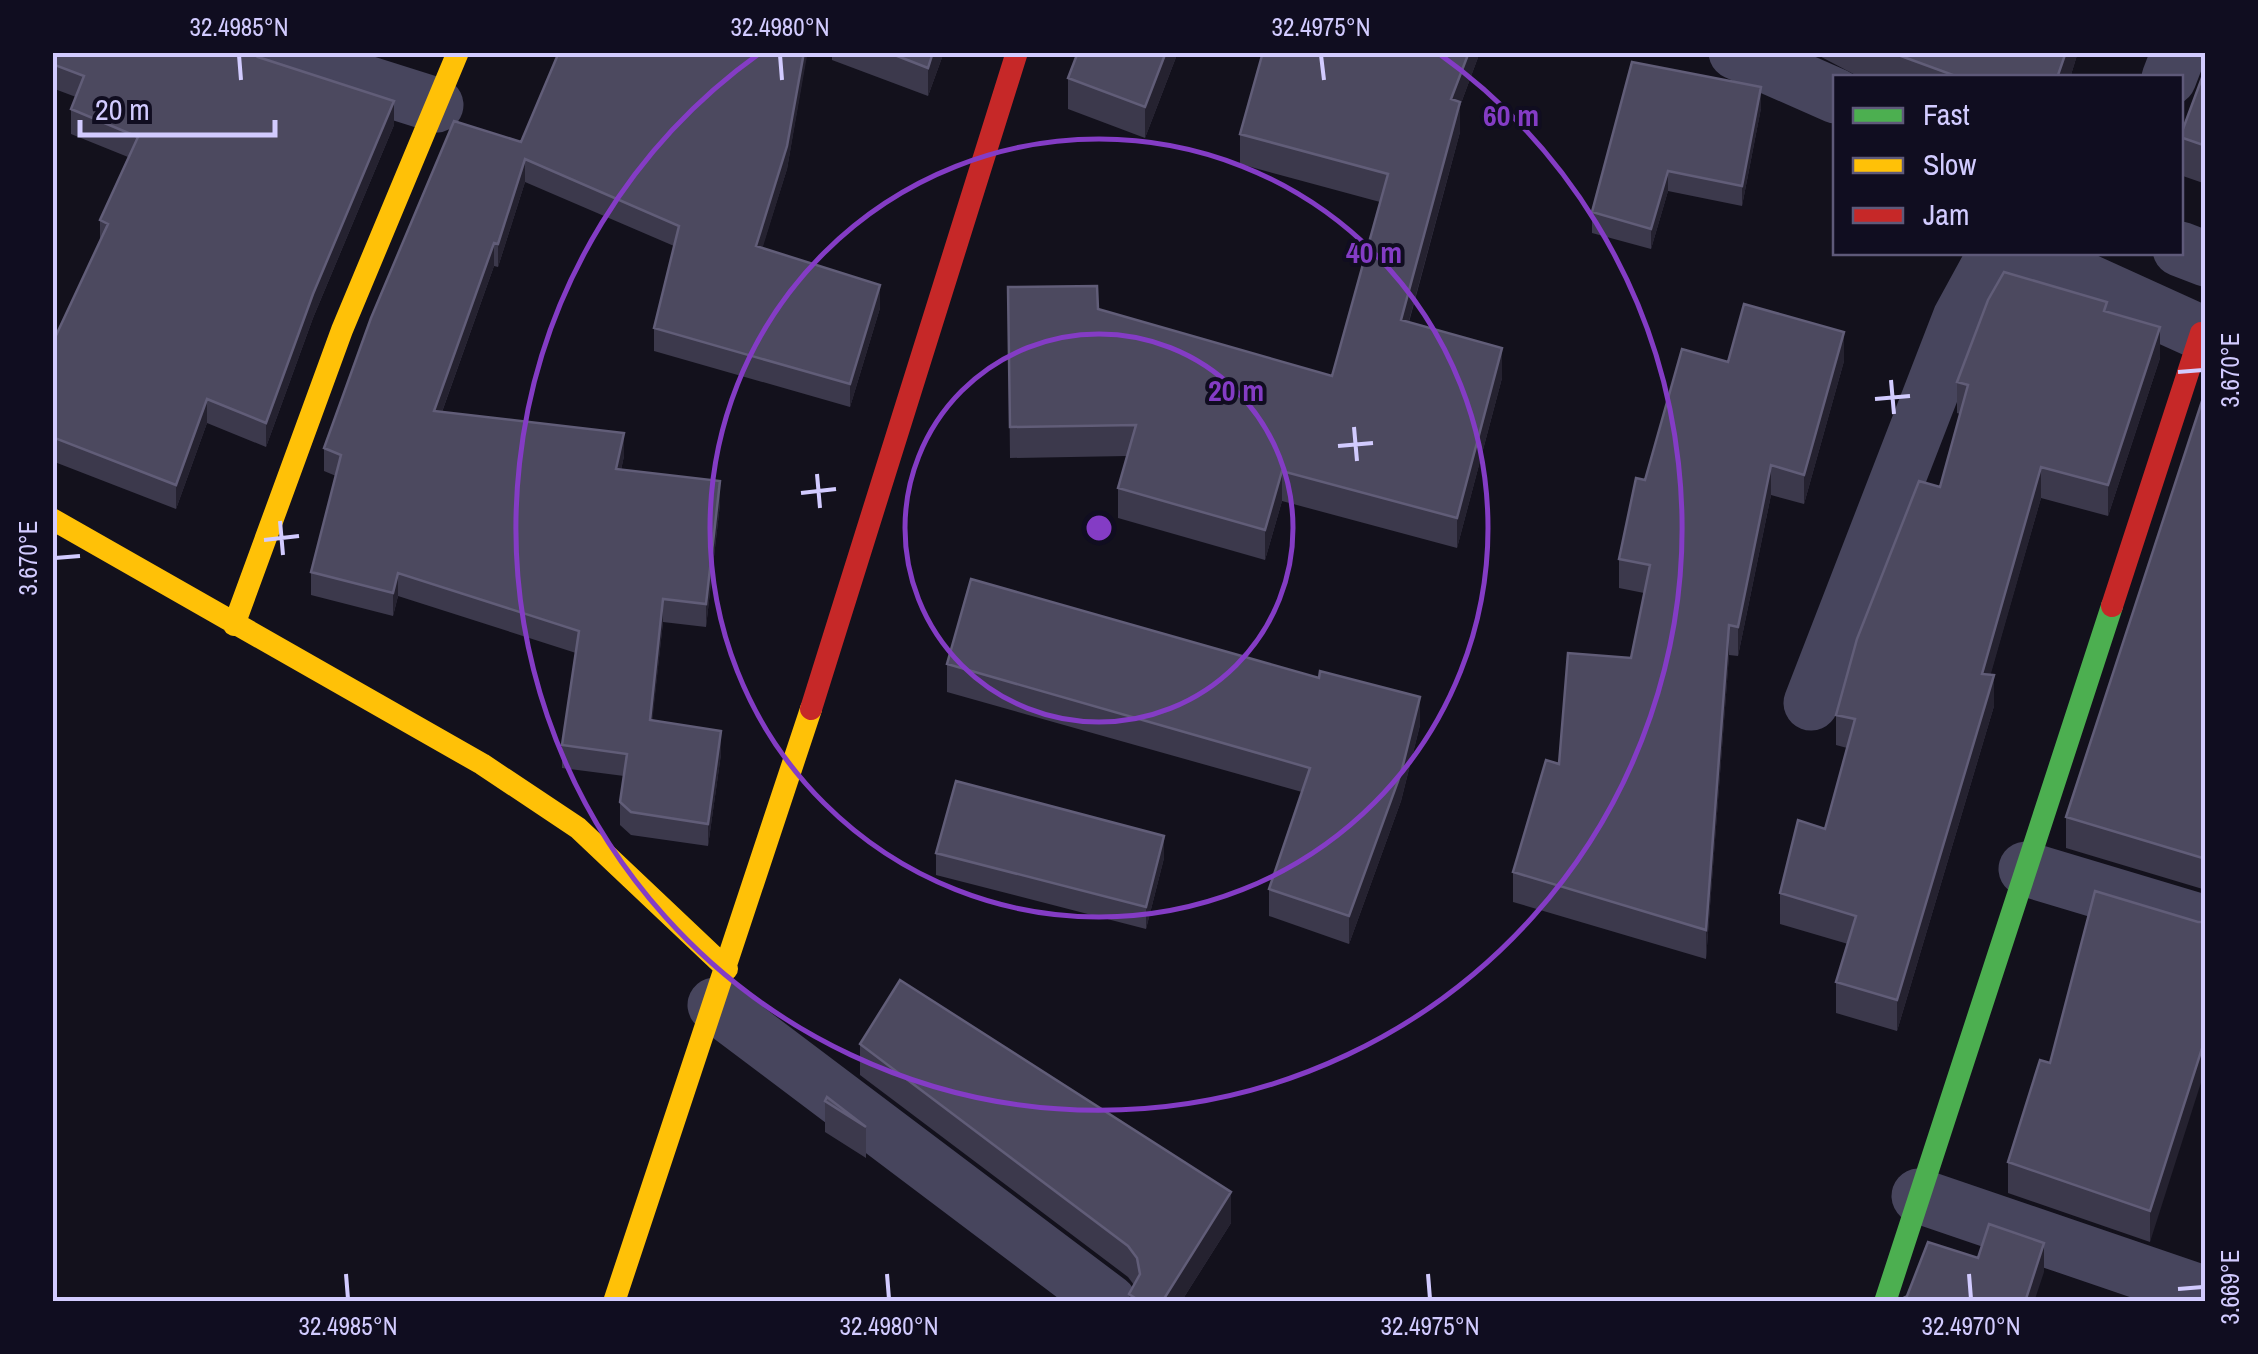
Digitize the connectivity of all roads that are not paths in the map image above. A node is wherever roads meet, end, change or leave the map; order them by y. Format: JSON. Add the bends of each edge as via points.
{"nodes":[{"id":1,"x":268,"y":52,"type":"edge"},
{"id":2,"x":458,"y":52,"type":"edge"},
{"id":3,"x":1017,"y":52,"type":"edge"},
{"id":4,"x":1736,"y":52,"type":"edge"},
{"id":5,"x":1833,"y":95,"type":"edge"},
{"id":6,"x":436,"y":105,"type":"junction"},
{"id":7,"x":1994,"y":255,"type":"edge"},
{"id":8,"x":2030,"y":255,"type":"edge"},
{"id":9,"x":2203,"y":334,"type":"edge"},
{"id":10,"x":52,"y":519,"type":"edge"},
{"id":11,"x":234,"y":625,"type":"junction"},
{"id":12,"x":1811,"y":703,"type":"dead end"},
{"id":13,"x":2026,"y":869,"type":"junction"},
{"id":14,"x":2206,"y":923,"type":"edge"},
{"id":15,"x":721,"y":987,"type":"junction"},
{"id":16,"x":1919,"y":1196,"type":"junction"},
{"id":17,"x":2206,"y":1294,"type":"edge"},
{"id":18,"x":614,"y":1302,"type":"edge"},
{"id":19,"x":1110,"y":1302,"type":"edge"},
{"id":20,"x":1885,"y":1302,"type":"edge"}],
"edges":[{"from":1,"to":6,"type":"street"},
{"from":2,"to":6,"type":"street"},
{"from":3,"to":15,"type":"street"},
{"from":4,"to":5,"type":"street"},
{"from":6,"to":11,"type":"street","via":[[342,330]]},
{"from":7,"to":12,"type":"street","via":[[1960,318]]},
{"from":8,"to":9,"type":"street"},
{"from":9,"to":13,"type":"street"},
{"from":10,"to":11,"type":"street"},
{"from":11,"to":15,"type":"street","via":[[482,764],[578,828]]},
{"from":13,"to":14,"type":"street"},
{"from":13,"to":16,"type":"street"},
{"from":15,"to":18,"type":"street"},
{"from":15,"to":19,"type":"street"},
{"from":16,"to":17,"type":"street"},
{"from":16,"to":20,"type":"street"}]}
